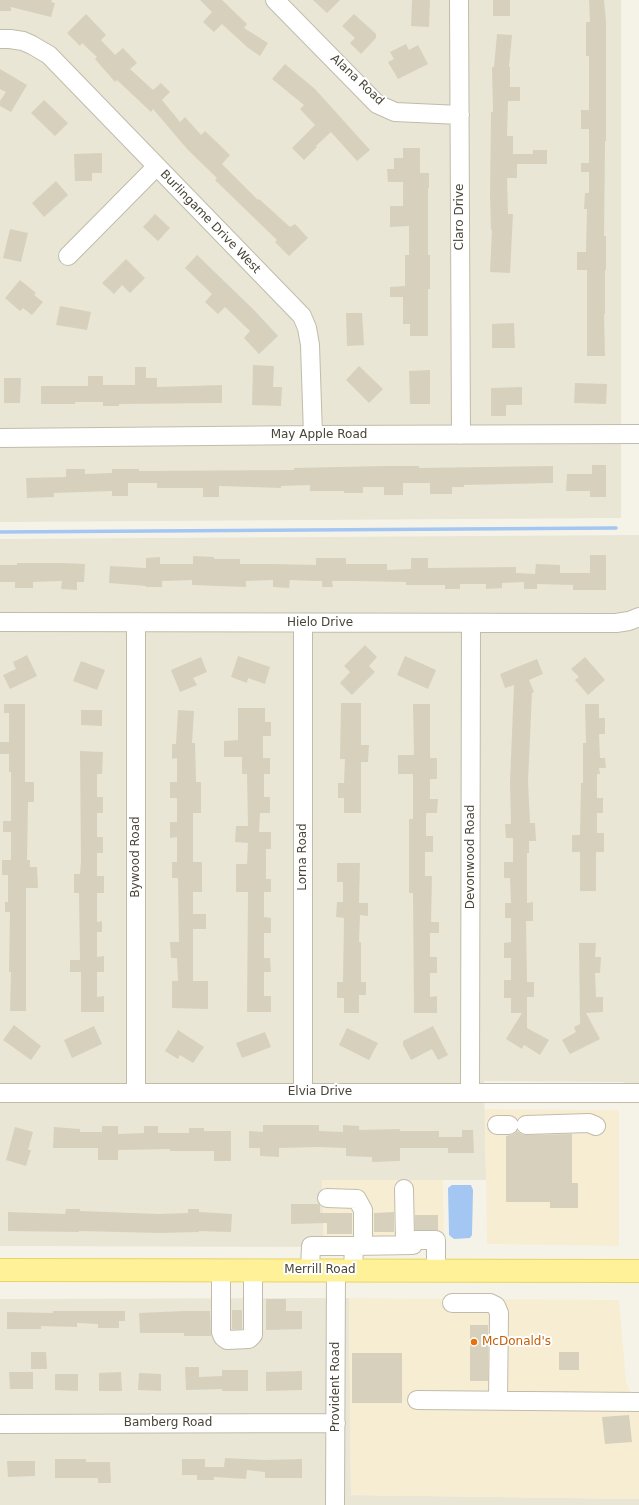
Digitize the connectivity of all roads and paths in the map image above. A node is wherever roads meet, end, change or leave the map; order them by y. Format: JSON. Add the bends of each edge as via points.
{"nodes":[{"id":1,"x":275,"y":0,"type":"edge"},
{"id":2,"x":459,"y":0,"type":"edge"},
{"id":3,"x":0,"y":39,"type":"edge"},
{"id":4,"x":460,"y":115,"type":"junction"},
{"id":5,"x":156,"y":166,"type":"junction"},
{"id":6,"x":68,"y":256,"type":"dead end"},
{"id":7,"x":639,"y":434,"type":"edge"},
{"id":8,"x":313,"y":435,"type":"junction"},
{"id":9,"x":461,"y":435,"type":"junction"},
{"id":10,"x":0,"y":438,"type":"edge"},
{"id":11,"x":639,"y":617,"type":"edge"},
{"id":12,"x":0,"y":622,"type":"edge"},
{"id":13,"x":136,"y":622,"type":"junction"},
{"id":14,"x":303,"y":623,"type":"junction"},
{"id":15,"x":472,"y":623,"type":"junction"},
{"id":16,"x":136,"y":1092,"type":"junction"},
{"id":17,"x":303,"y":1092,"type":"junction"},
{"id":18,"x":470,"y":1092,"type":"junction"},
{"id":19,"x":0,"y":1093,"type":"edge"},
{"id":20,"x":639,"y":1093,"type":"edge"},
{"id":21,"x":511,"y":1125,"type":"dead end"},
{"id":22,"x":596,"y":1126,"type":"dead end"},
{"id":23,"x":404,"y":1189,"type":"dead end"},
{"id":24,"x":327,"y":1198,"type":"dead end"},
{"id":25,"x":413,"y":1242,"type":"junction"},
{"id":26,"x":359,"y":1246,"type":"junction"},
{"id":27,"x":0,"y":1270,"type":"edge"},
{"id":28,"x":221,"y":1270,"type":"junction"},
{"id":29,"x":253,"y":1270,"type":"junction"},
{"id":30,"x":332,"y":1270,"type":"junction"},
{"id":31,"x":413,"y":1270,"type":"junction"},
{"id":32,"x":436,"y":1270,"type":"junction"},
{"id":33,"x":639,"y":1271,"type":"edge"},
{"id":34,"x":452,"y":1303,"type":"dead end"},
{"id":35,"x":417,"y":1400,"type":"dead end"},
{"id":36,"x":498,"y":1400,"type":"junction"},
{"id":37,"x":639,"y":1402,"type":"edge"},
{"id":38,"x":336,"y":1423,"type":"junction"},
{"id":39,"x":0,"y":1424,"type":"edge"},
{"id":40,"x":335,"y":1505,"type":"edge"}],
"edges":[{"from":1,"to":4,"type":"street","name":"Alana Road","via":[[378,104],[395,112]]},
{"from":2,"to":4,"type":"street","name":"Claro Drive"},
{"from":3,"to":5,"type":"street","name":"Burlingame Drive West","via":[[32,45],[49,55]]},
{"from":4,"to":9,"type":"street","name":"Claro Drive"},
{"from":5,"to":6,"type":"street"},
{"from":5,"to":8,"type":"street","name":"Burlingame Drive West","via":[[302,316],[308,328],[310,345]]},
{"from":7,"to":9,"type":"street","name":"May Apple Road"},
{"from":8,"to":9,"type":"street","name":"May Apple Road"},
{"from":8,"to":10,"type":"street","name":"May Apple Road"},
{"from":11,"to":15,"type":"street","name":"Hielo Drive","via":[[616,623]]},
{"from":12,"to":13,"type":"street","name":"Hielo Drive"},
{"from":13,"to":14,"type":"street","name":"Hielo Drive"},
{"from":13,"to":16,"type":"street","name":"Bywood Road"},
{"from":14,"to":15,"type":"street","name":"Hielo Drive"},
{"from":14,"to":17,"type":"street","name":"Lorna Road"},
{"from":15,"to":18,"type":"street","name":"Devonwood Road"},
{"from":16,"to":17,"type":"street","name":"Elvia Drive"},
{"from":16,"to":19,"type":"street","name":"Elvia Drive"},
{"from":17,"to":18,"type":"street","name":"Elvia Drive"},
{"from":18,"to":20,"type":"street","name":"Elvia Drive"},
{"from":21,"to":22,"type":"street","via":[[589,1123]]},
{"from":23,"to":25,"type":"street","via":[[405,1240]]},
{"from":24,"to":26,"type":"street","via":[[357,1199],[363,1210]]},
{"from":25,"to":26,"type":"street"},
{"from":25,"to":31,"type":"street"},
{"from":25,"to":32,"type":"street","via":[[436,1240]]},
{"from":26,"to":30,"type":"street"},
{"from":26,"to":30,"type":"street","via":[[331,1246]]},
{"from":27,"to":28,"type":"main road","name":"Merrill Road"},
{"from":28,"to":29,"type":"main road","name":"Merrill Road"},
{"from":28,"to":29,"type":"street","via":[[221,1332],[227,1340],[249,1339],[253,1335]]},
{"from":29,"to":30,"type":"main road","name":"Merrill Road"},
{"from":30,"to":31,"type":"main road","name":"Merrill Road"},
{"from":30,"to":38,"type":"street","name":"Provident Road"},
{"from":31,"to":32,"type":"main road","name":"Merrill Road"},
{"from":32,"to":33,"type":"main road","name":"Merrill Road"},
{"from":34,"to":36,"type":"street","via":[[490,1303],[496,1306],[499,1313]]},
{"from":35,"to":36,"type":"street"},
{"from":36,"to":37,"type":"street"},
{"from":38,"to":39,"type":"street","name":"Bamberg Road"},
{"from":38,"to":40,"type":"street","name":"Provident Road"}]}
